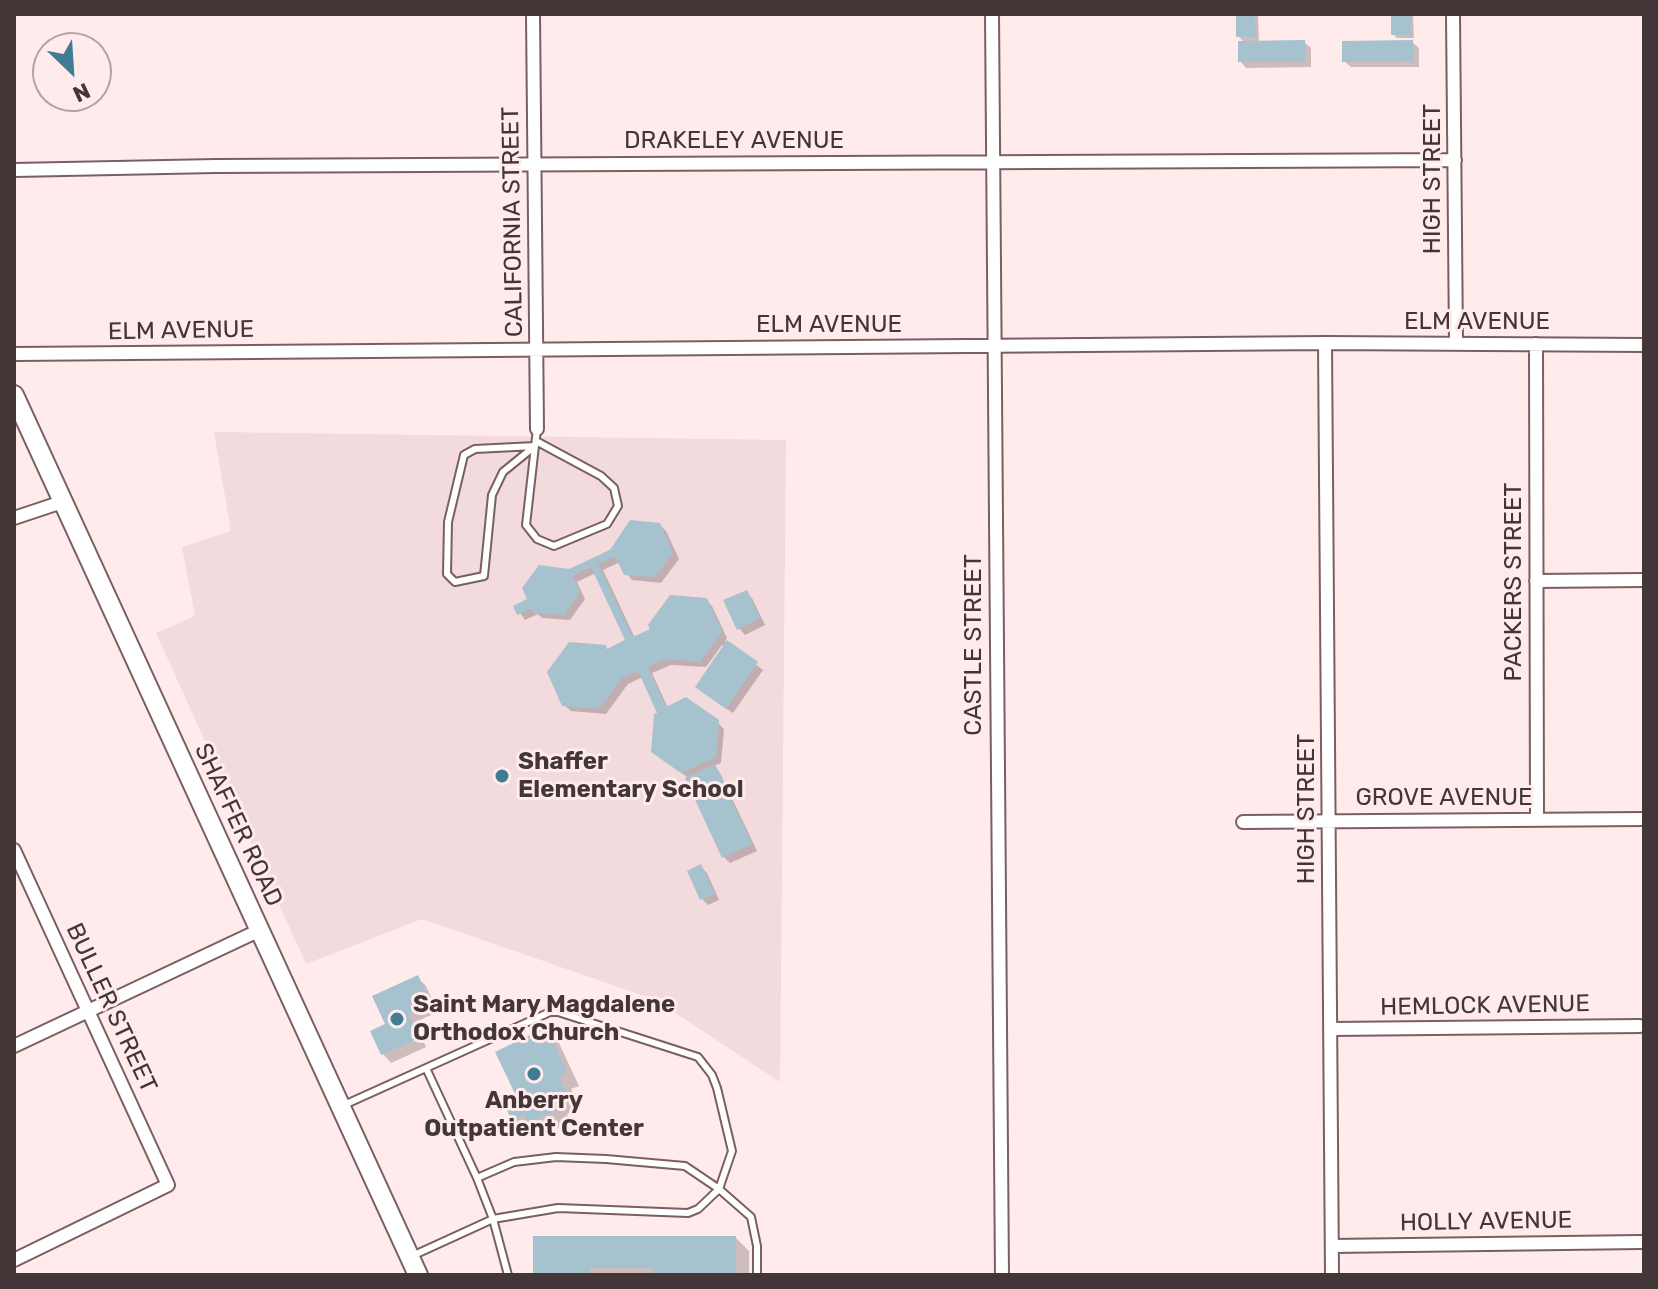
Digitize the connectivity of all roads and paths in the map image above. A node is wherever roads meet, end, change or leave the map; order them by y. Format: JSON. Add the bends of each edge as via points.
{"nodes":[{"id":1,"x":533,"y":14,"type":"edge"},
{"id":2,"x":992,"y":14,"type":"edge"},
{"id":3,"x":1453,"y":14,"type":"edge"},
{"id":4,"x":1455,"y":160,"type":"junction"},
{"id":5,"x":994,"y":161,"type":"junction"},
{"id":6,"x":534,"y":165,"type":"junction"},
{"id":7,"x":14,"y":170,"type":"edge"},
{"id":8,"x":1325,"y":343,"type":"junction"},
{"id":9,"x":1456,"y":343,"type":"junction"},
{"id":10,"x":1536,"y":344,"type":"junction"},
{"id":11,"x":1644,"y":345,"type":"edge"},
{"id":12,"x":994,"y":346,"type":"junction"},
{"id":13,"x":536,"y":349,"type":"junction"},
{"id":14,"x":14,"y":354,"type":"edge"},
{"id":15,"x":14,"y":395,"type":"edge"},
{"id":16,"x":536,"y":439,"type":"junction"},
{"id":17,"x":62,"y":502,"type":"junction"},
{"id":18,"x":14,"y":518,"type":"edge"},
{"id":19,"x":1644,"y":580,"type":"edge"},
{"id":20,"x":1536,"y":581,"type":"junction"},
{"id":21,"x":1537,"y":819,"type":"junction"},
{"id":22,"x":1644,"y":819,"type":"edge"},
{"id":23,"x":1329,"y":820,"type":"junction"},
{"id":24,"x":1243,"y":822,"type":"dead end"},
{"id":25,"x":14,"y":850,"type":"edge"},
{"id":26,"x":260,"y":930,"type":"junction"},
{"id":27,"x":88,"y":1011,"type":"junction"},
{"id":28,"x":1640,"y":1026,"type":"dead end"},
{"id":29,"x":1330,"y":1029,"type":"junction"},
{"id":30,"x":14,"y":1046,"type":"edge"},
{"id":31,"x":426,"y":1068,"type":"junction"},
{"id":32,"x":341,"y":1107,"type":"junction"},
{"id":33,"x":477,"y":1178,"type":"junction"},
{"id":34,"x":719,"y":1189,"type":"junction"},
{"id":35,"x":493,"y":1219,"type":"junction"},
{"id":36,"x":1641,"y":1242,"type":"dead end"},
{"id":37,"x":1332,"y":1246,"type":"junction"},
{"id":38,"x":410,"y":1257,"type":"junction"},
{"id":39,"x":14,"y":1260,"type":"edge"},
{"id":40,"x":418,"y":1275,"type":"edge"},
{"id":41,"x":508,"y":1275,"type":"edge"},
{"id":42,"x":757,"y":1275,"type":"edge"},
{"id":43,"x":1002,"y":1275,"type":"edge"},
{"id":44,"x":1332,"y":1275,"type":"edge"}],
"edges":[{"from":1,"to":6,"type":"street","name":"CALIFORNIA STREET"},
{"from":2,"to":5,"type":"street","name":"CASTLE STREET"},
{"from":3,"to":4,"type":"street","name":"HIGH STREET"},
{"from":4,"to":5,"type":"street","name":"DRAKELEY AVENUE"},
{"from":4,"to":9,"type":"street","name":"HIGH STREET"},
{"from":5,"to":6,"type":"street","name":"DRAKELEY AVENUE"},
{"from":5,"to":12,"type":"street","name":"CASTLE STREET"},
{"from":6,"to":7,"type":"street","name":"DRAKELEY AVENUE"},
{"from":6,"to":13,"type":"street","name":"CALIFORNIA STREET"},
{"from":8,"to":9,"type":"street","name":"ELM AVENUE"},
{"from":8,"to":12,"type":"street","name":"ELM AVENUE"},
{"from":8,"to":23,"type":"street","name":"HIGH STREET"},
{"from":9,"to":10,"type":"street","name":"ELM AVENUE"},
{"from":10,"to":11,"type":"street","name":"ELM AVENUE"},
{"from":10,"to":20,"type":"street","name":"PACKERS STREET"},
{"from":12,"to":13,"type":"street","name":"ELM AVENUE"},
{"from":12,"to":43,"type":"street","name":"CASTLE STREET"},
{"from":13,"to":14,"type":"street","name":"ELM AVENUE"},
{"from":13,"to":16,"type":"street","name":"CALIFORNIA STREET"},
{"from":15,"to":17,"type":"main road","name":"SHAFFER ROAD"},
{"from":16,"to":16,"type":"lane","via":[[526,525],[537,539],[554,546],[607,524],[618,506],[614,488]]},
{"from":16,"to":16,"type":"lane","via":[[464,455],[448,522],[447,574],[455,582],[484,576],[492,495],[503,472]]},
{"from":17,"to":18,"type":"street"},
{"from":17,"to":26,"type":"main road","name":"SHAFFER ROAD"},
{"from":19,"to":20,"type":"street"},
{"from":20,"to":21,"type":"street","name":"PACKERS STREET"},
{"from":21,"to":22,"type":"street","name":"GROVE AVENUE"},
{"from":21,"to":23,"type":"street","name":"GROVE AVENUE"},
{"from":23,"to":24,"type":"street","name":"GROVE AVENUE"},
{"from":23,"to":29,"type":"street","name":"HIGH STREET"},
{"from":25,"to":27,"type":"street","name":"BULLER STREET"},
{"from":26,"to":27,"type":"street"},
{"from":26,"to":32,"type":"main road","name":"SHAFFER ROAD"},
{"from":27,"to":30,"type":"street"},
{"from":27,"to":39,"type":"street","name":"BULLER STREET","via":[[168,1185]]},
{"from":28,"to":29,"type":"street","name":"HEMLOCK AVENUE"},
{"from":29,"to":37,"type":"street","name":"HIGH STREET"},
{"from":31,"to":32,"type":"lane"},
{"from":31,"to":33,"type":"lane"},
{"from":31,"to":34,"type":"lane","via":[[558,1012],[698,1057],[717,1088],[732,1151]]},
{"from":32,"to":38,"type":"main road","name":"SHAFFER ROAD"},
{"from":33,"to":34,"type":"lane","via":[[514,1162],[606,1159],[685,1166]]},
{"from":33,"to":35,"type":"lane"},
{"from":34,"to":35,"type":"lane","via":[[688,1213],[558,1208]]},
{"from":34,"to":42,"type":"lane","via":[[751,1217]]},
{"from":35,"to":38,"type":"lane"},
{"from":35,"to":41,"type":"lane"},
{"from":36,"to":37,"type":"street","name":"HOLLY AVENUE"},
{"from":37,"to":44,"type":"street","name":"HIGH STREET"},
{"from":38,"to":40,"type":"main road","name":"SHAFFER ROAD"}]}
